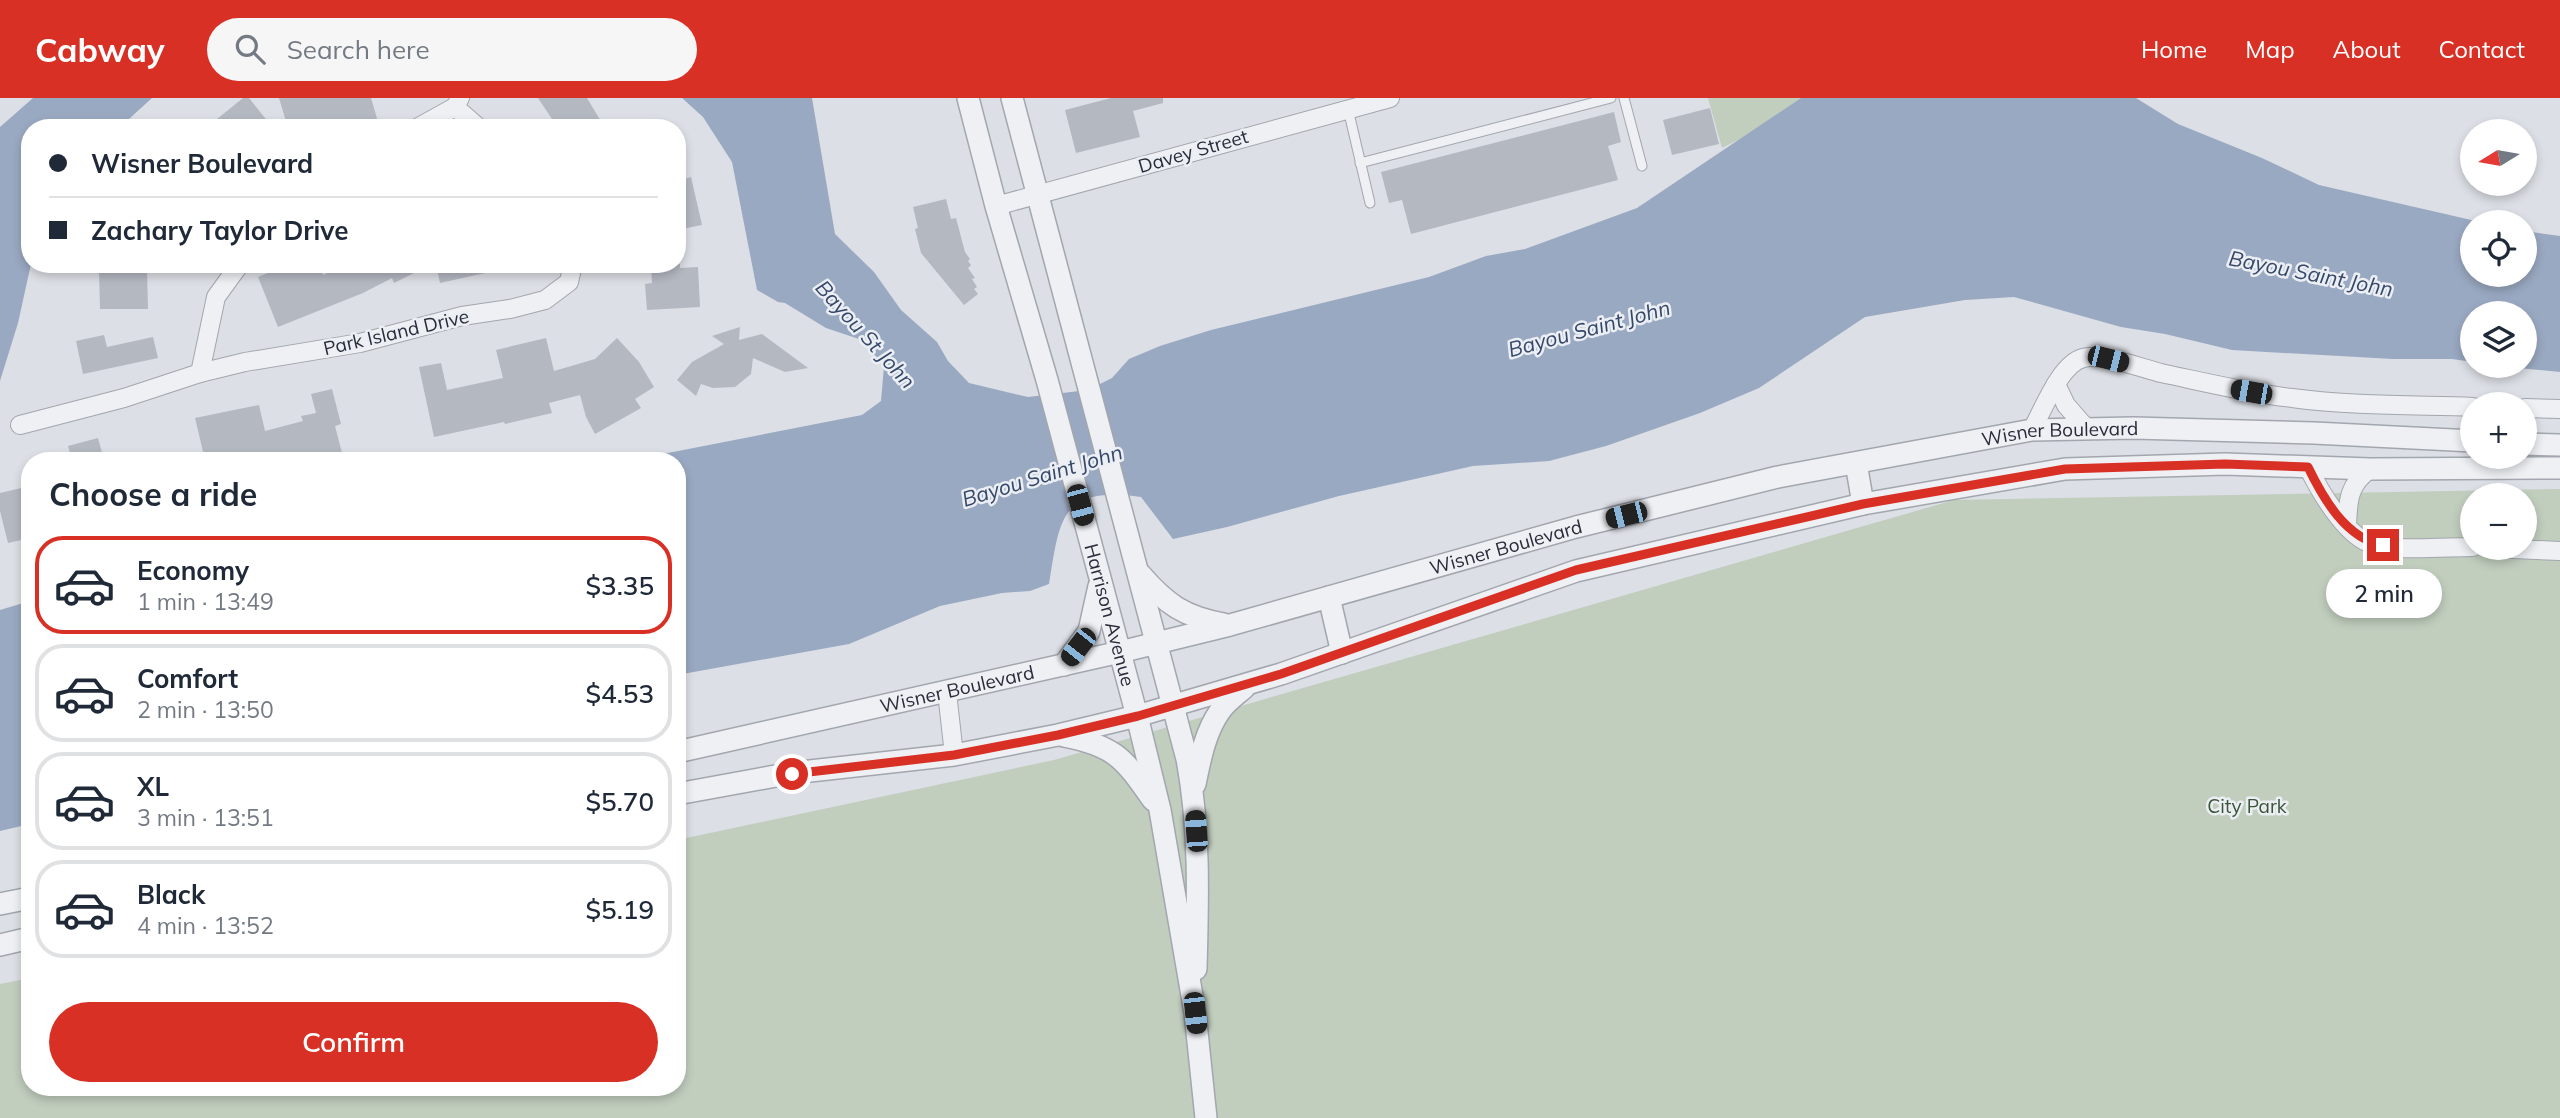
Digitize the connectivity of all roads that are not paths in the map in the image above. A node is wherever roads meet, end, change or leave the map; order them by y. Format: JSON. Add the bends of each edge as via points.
{"nodes":[{"id":1,"x":968,"y":98,"type":"edge"},
{"id":2,"x":1012,"y":98,"type":"edge"},
{"id":3,"x":1390,"y":98,"type":"edge"},
{"id":4,"x":1612,"y":98,"type":"edge"},
{"id":5,"x":1624,"y":98,"type":"edge"},
{"id":6,"x":457,"y":103,"type":"edge"},
{"id":7,"x":1336,"y":107,"type":"edge"},
{"id":8,"x":431,"y":119,"type":"edge"},
{"id":9,"x":471,"y":119,"type":"edge"},
{"id":10,"x":1360,"y":163,"type":"junction"},
{"id":11,"x":1642,"y":166,"type":"dead end"},
{"id":12,"x":1038,"y":194,"type":"junction"},
{"id":13,"x":1370,"y":202,"type":"dead end"},
{"id":14,"x":996,"y":206,"type":"junction"},
{"id":15,"x":233,"y":273,"type":"edge"},
{"id":16,"x":571,"y":273,"type":"edge"},
{"id":17,"x":200,"y":373,"type":"junction"},
{"id":18,"x":2056,"y":384,"type":"junction"},
{"id":19,"x":2460,"y":407,"type":"edge"},
{"id":20,"x":2537,"y":408,"type":"edge"},
{"id":21,"x":2560,"y":409,"type":"edge"},
{"id":22,"x":20,"y":425,"type":"dead end"},
{"id":23,"x":2086,"y":428,"type":"junction"},
{"id":24,"x":2032,"y":430,"type":"junction"},
{"id":25,"x":2460,"y":440,"type":"edge"},
{"id":26,"x":2537,"y":445,"type":"edge"},
{"id":27,"x":2560,"y":446,"type":"edge"},
{"id":28,"x":1856,"y":463,"type":"junction"},
{"id":29,"x":2308,"y":467,"type":"junction"},
{"id":30,"x":2560,"y":468,"type":"edge"},
{"id":31,"x":2370,"y":469,"type":"junction"},
{"id":32,"x":1863,"y":504,"type":"junction"},
{"id":33,"x":2347,"y":526,"type":"junction"},
{"id":34,"x":2460,"y":547,"type":"edge"},
{"id":35,"x":2537,"y":550,"type":"edge"},
{"id":36,"x":2560,"y":551,"type":"edge"},
{"id":37,"x":1137,"y":572,"type":"junction"},
{"id":38,"x":1100,"y":581,"type":"junction"},
{"id":39,"x":1329,"y":597,"type":"junction"},
{"id":40,"x":1230,"y":625,"type":"junction"},
{"id":41,"x":1157,"y":643,"type":"junction"},
{"id":42,"x":1120,"y":652,"type":"junction"},
{"id":43,"x":1342,"y":653,"type":"junction"},
{"id":44,"x":1064,"y":666,"type":"junction"},
{"id":45,"x":1247,"y":685,"type":"junction"},
{"id":46,"x":947,"y":692,"type":"junction"},
{"id":47,"x":1174,"y":706,"type":"junction"},
{"id":48,"x":1138,"y":716,"type":"junction"},
{"id":49,"x":1058,"y":735,"type":"junction"},
{"id":50,"x":686,"y":750,"type":"edge"},
{"id":51,"x":954,"y":755,"type":"junction"},
{"id":52,"x":686,"y":792,"type":"edge"},
{"id":53,"x":1193,"y":793,"type":"junction"},
{"id":54,"x":1160,"y":810,"type":"junction"},
{"id":55,"x":21,"y":900,"type":"edge"},
{"id":56,"x":0,"y":904,"type":"edge"},
{"id":57,"x":21,"y":940,"type":"edge"},
{"id":58,"x":0,"y":945,"type":"edge"},
{"id":59,"x":1195,"y":1013,"type":"junction"},
{"id":60,"x":1206,"y":1118,"type":"edge"}],
"edges":[{"from":1,"to":14,"type":"street","name":"Harrison Avenue"},
{"from":2,"to":12,"type":"street","name":"Harrison Avenue"},
{"from":3,"to":7,"type":"street","name":"Davey Street"},
{"from":4,"to":10,"type":"lane"},
{"from":5,"to":11,"type":"lane"},
{"from":6,"to":8,"type":"street"},
{"from":6,"to":9,"type":"street"},
{"from":7,"to":10,"type":"lane"},
{"from":7,"to":12,"type":"street","name":"Davey Street"},
{"from":10,"to":13,"type":"lane"},
{"from":12,"to":14,"type":"street","name":"Davey Street"},
{"from":12,"to":37,"type":"street","name":"Harrison Avenue"},
{"from":14,"to":38,"type":"street","name":"Harrison Avenue"},
{"from":15,"to":17,"type":"street","via":[[216,297]]},
{"from":16,"to":17,"type":"street","name":"Park Island Drive","via":[[569,282],[545,300],[360,343]]},
{"from":17,"to":22,"type":"street","name":"Park Island Drive"},
{"from":18,"to":19,"type":"street","via":[[2068,366],[2092,357],[2290,398]]},
{"from":18,"to":23,"type":"street","via":[[2066,405]]},
{"from":18,"to":24,"type":"street"},
{"from":20,"to":21,"type":"street"},
{"from":23,"to":24,"type":"street","name":"Wisner Boulevard"},
{"from":23,"to":25,"type":"street","name":"Wisner Boulevard"},
{"from":24,"to":28,"type":"street","name":"Wisner Boulevard"},
{"from":26,"to":27,"type":"street"},
{"from":28,"to":32,"type":"street"},
{"from":28,"to":39,"type":"street","name":"Wisner Boulevard","via":[[1778,477],[1589,524]]},
{"from":29,"to":31,"type":"street","name":"Wisner Boulevard"},
{"from":29,"to":32,"type":"street","name":"Wisner Boulevard","via":[[2225,464],[2065,469]]},
{"from":29,"to":33,"type":"street","via":[[2319,490]]},
{"from":30,"to":31,"type":"street","name":"Wisner Boulevard"},
{"from":31,"to":33,"type":"street","via":[[2357,478],[2348,499]]},
{"from":32,"to":43,"type":"street","name":"Wisner Boulevard","via":[[1576,570]]},
{"from":33,"to":34,"type":"street","via":[[2368,543]]},
{"from":35,"to":36,"type":"street"},
{"from":37,"to":40,"type":"street","via":[[1178,610]]},
{"from":37,"to":41,"type":"street","name":"Harrison Avenue"},
{"from":38,"to":42,"type":"street","name":"Harrison Avenue"},
{"from":38,"to":44,"type":"street","via":[[1089,631]]},
{"from":39,"to":40,"type":"street","name":"Wisner Boulevard"},
{"from":39,"to":43,"type":"street"},
{"from":40,"to":41,"type":"street","name":"Wisner Boulevard"},
{"from":41,"to":42,"type":"street","name":"Wisner Boulevard"},
{"from":41,"to":47,"type":"street","name":"Harrison Avenue"},
{"from":42,"to":44,"type":"street","name":"Wisner Boulevard"},
{"from":42,"to":48,"type":"street","name":"Harrison Avenue"},
{"from":43,"to":45,"type":"street","name":"Wisner Boulevard"},
{"from":44,"to":46,"type":"street","name":"Wisner Boulevard"},
{"from":45,"to":47,"type":"street","name":"Wisner Boulevard"},
{"from":45,"to":53,"type":"street","via":[[1220,710],[1210,729]]},
{"from":46,"to":50,"type":"street","name":"Wisner Boulevard"},
{"from":46,"to":51,"type":"street"},
{"from":47,"to":48,"type":"street","name":"Wisner Boulevard"},
{"from":47,"to":53,"type":"street","name":"Harrison Avenue"},
{"from":48,"to":49,"type":"street","name":"Wisner Boulevard"},
{"from":48,"to":54,"type":"street","name":"Harrison Avenue"},
{"from":49,"to":51,"type":"street","name":"Wisner Boulevard"},
{"from":49,"to":54,"type":"street","via":[[1089,741],[1122,759]]},
{"from":51,"to":52,"type":"street","name":"Wisner Boulevard","via":[[792,774]]},
{"from":53,"to":59,"type":"street","name":"Harrison Avenue","via":[[1198,911]]},
{"from":54,"to":59,"type":"street","name":"Harrison Avenue"},
{"from":55,"to":56,"type":"street"},
{"from":57,"to":58,"type":"street"},
{"from":59,"to":60,"type":"street","name":"Harrison Avenue"}]}
